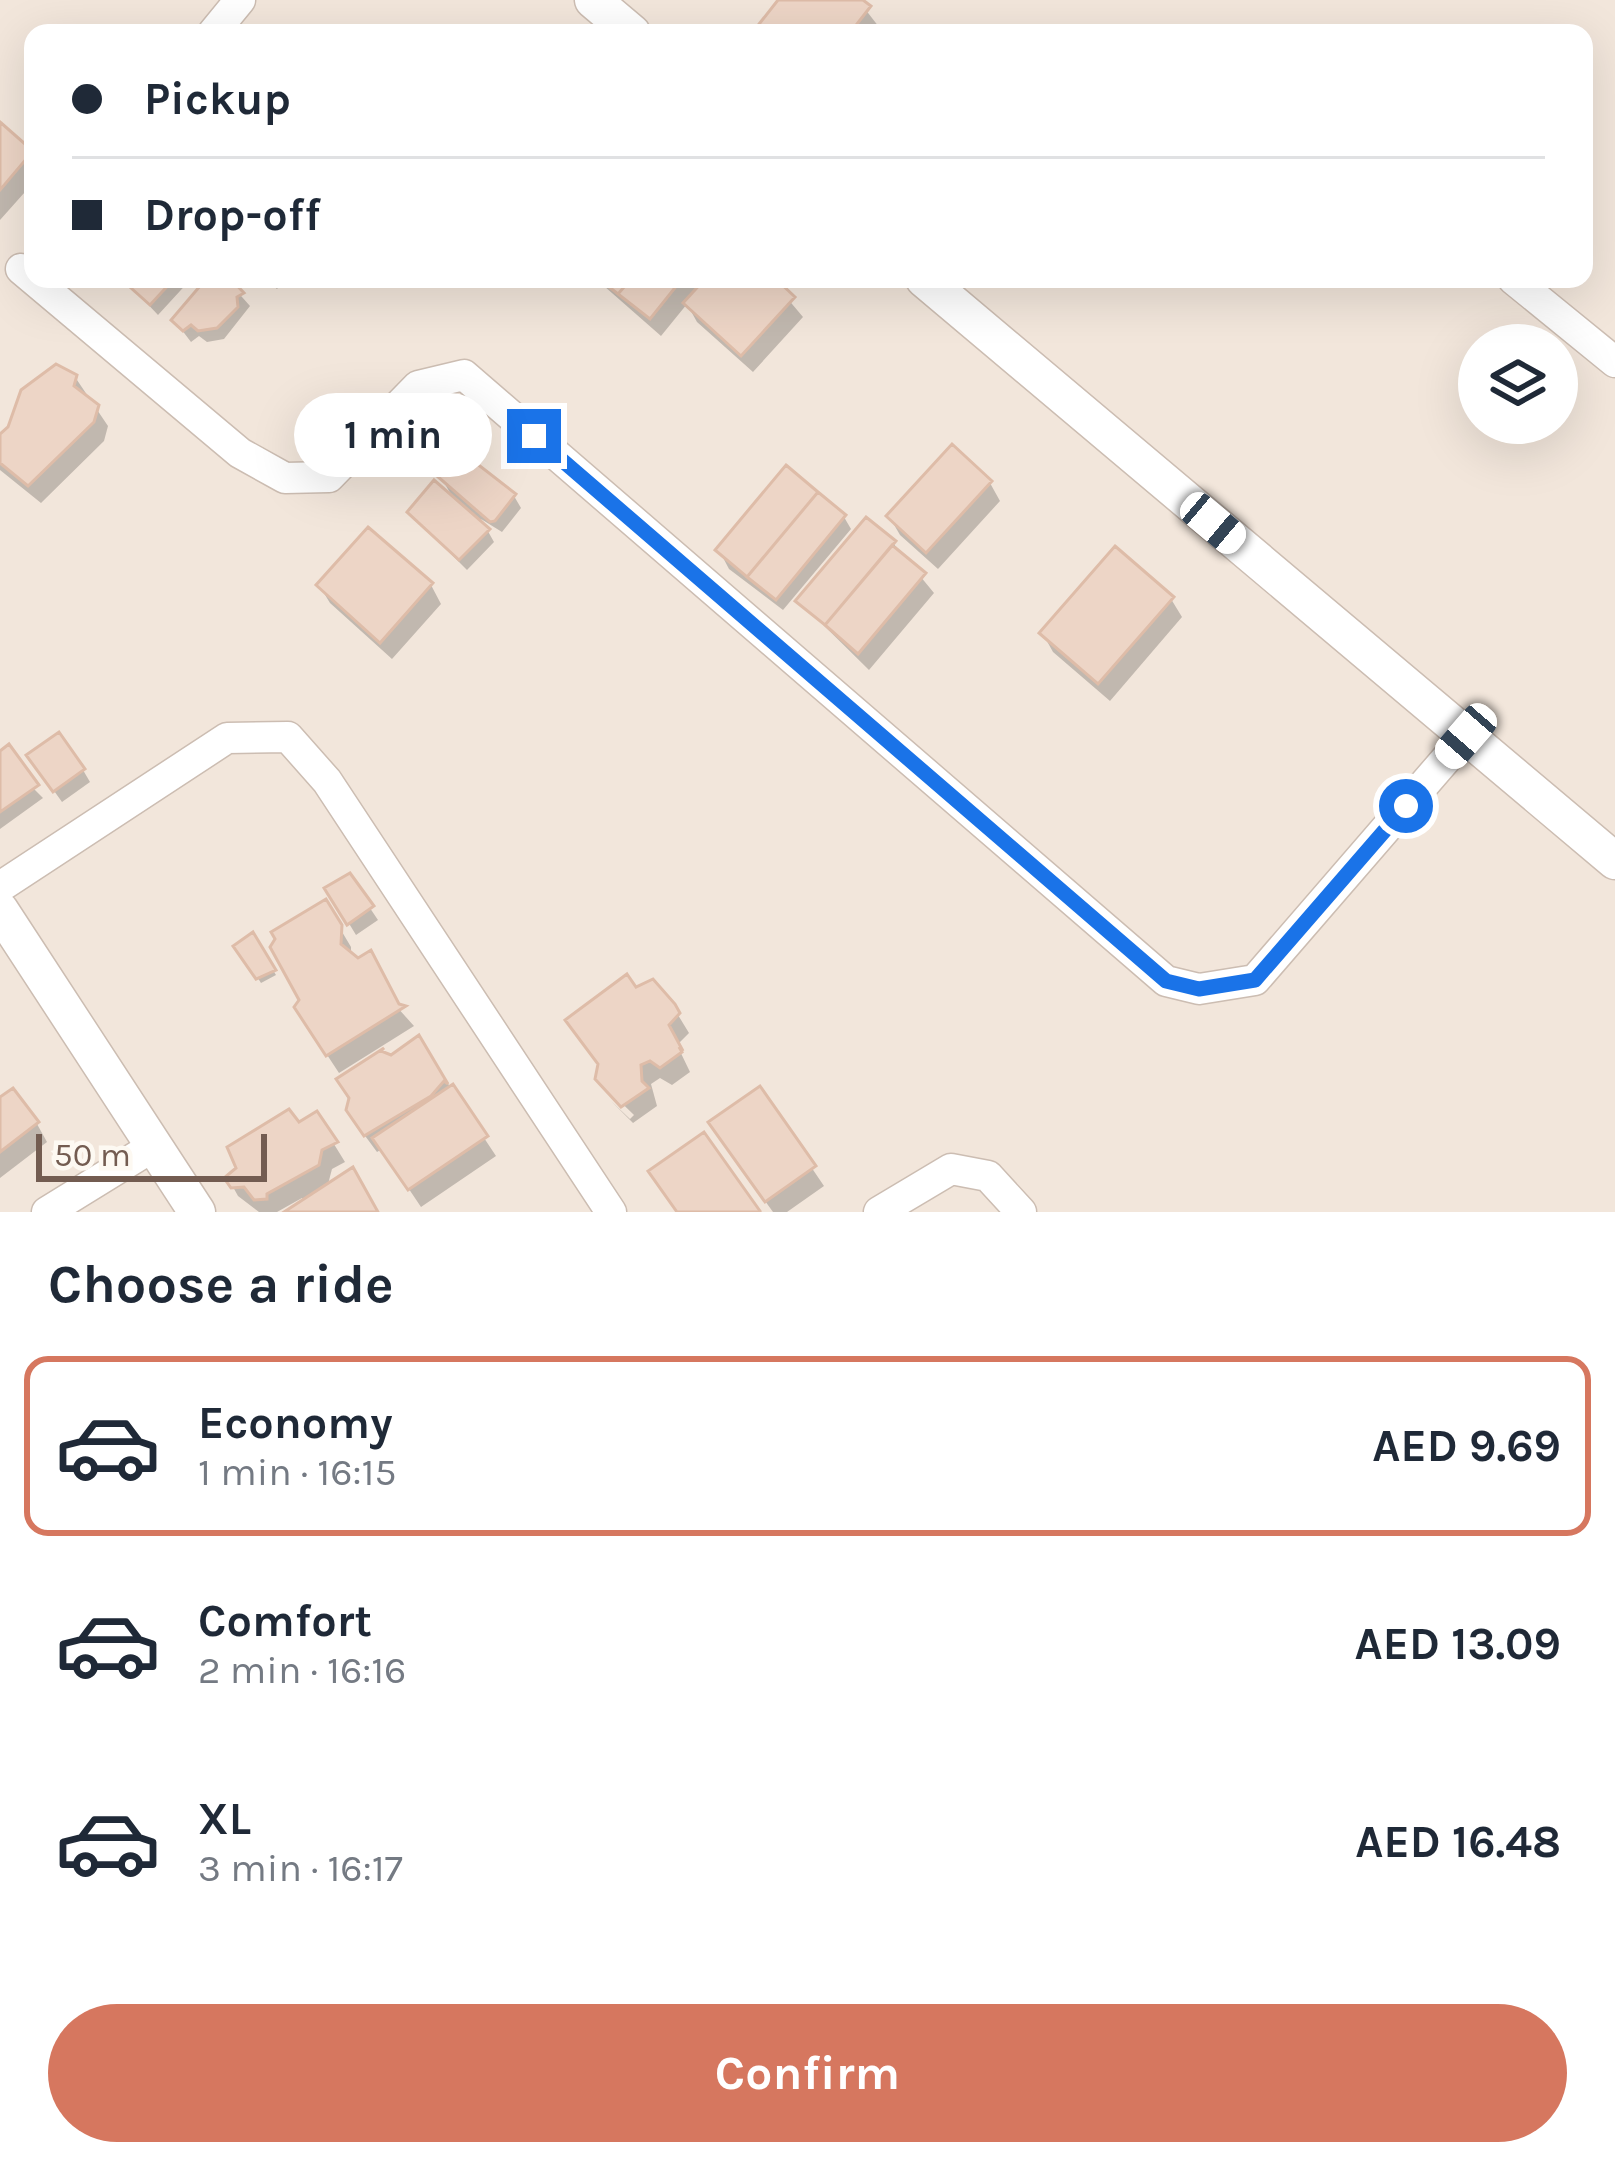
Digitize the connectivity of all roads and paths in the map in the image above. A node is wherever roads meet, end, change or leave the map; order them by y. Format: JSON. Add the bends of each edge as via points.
{"nodes":[{"id":1,"x":240,"y":0,"type":"edge"},
{"id":2,"x":593,"y":0,"type":"edge"},
{"id":3,"x":220,"y":24,"type":"edge"},
{"id":4,"x":621,"y":24,"type":"edge"},
{"id":5,"x":38,"y":288,"type":"edge"},
{"id":6,"x":935,"y":288,"type":"edge"},
{"id":7,"x":1524,"y":288,"type":"edge"},
{"id":8,"x":1615,"y":362,"type":"edge"},
{"id":9,"x":1466,"y":736,"type":"junction"},
{"id":10,"x":1615,"y":861,"type":"edge"},
{"id":11,"x":0,"y":886,"type":"edge"},
{"id":12,"x":0,"y":910,"type":"edge"},
{"id":13,"x":154,"y":1146,"type":"junction"},
{"id":14,"x":47,"y":1212,"type":"edge"},
{"id":15,"x":197,"y":1212,"type":"edge"},
{"id":16,"x":611,"y":1212,"type":"edge"},
{"id":17,"x":879,"y":1212,"type":"edge"},
{"id":18,"x":1021,"y":1212,"type":"edge"}],
"edges":[{"from":1,"to":3,"type":"street"},
{"from":2,"to":4,"type":"street"},
{"from":5,"to":9,"type":"street","via":[[240,453],[285,478],[329,477],[418,386],[464,375],[1166,981],[1199,989],[1255,980]]},
{"from":6,"to":9,"type":"street"},
{"from":7,"to":8,"type":"street"},
{"from":9,"to":10,"type":"street"},
{"from":11,"to":16,"type":"street","via":[[227,738],[288,737],[328,781]]},
{"from":12,"to":13,"type":"street"},
{"from":13,"to":14,"type":"street"},
{"from":13,"to":15,"type":"street"},
{"from":17,"to":18,"type":"street","via":[[951,1169],[988,1177]]}]}
